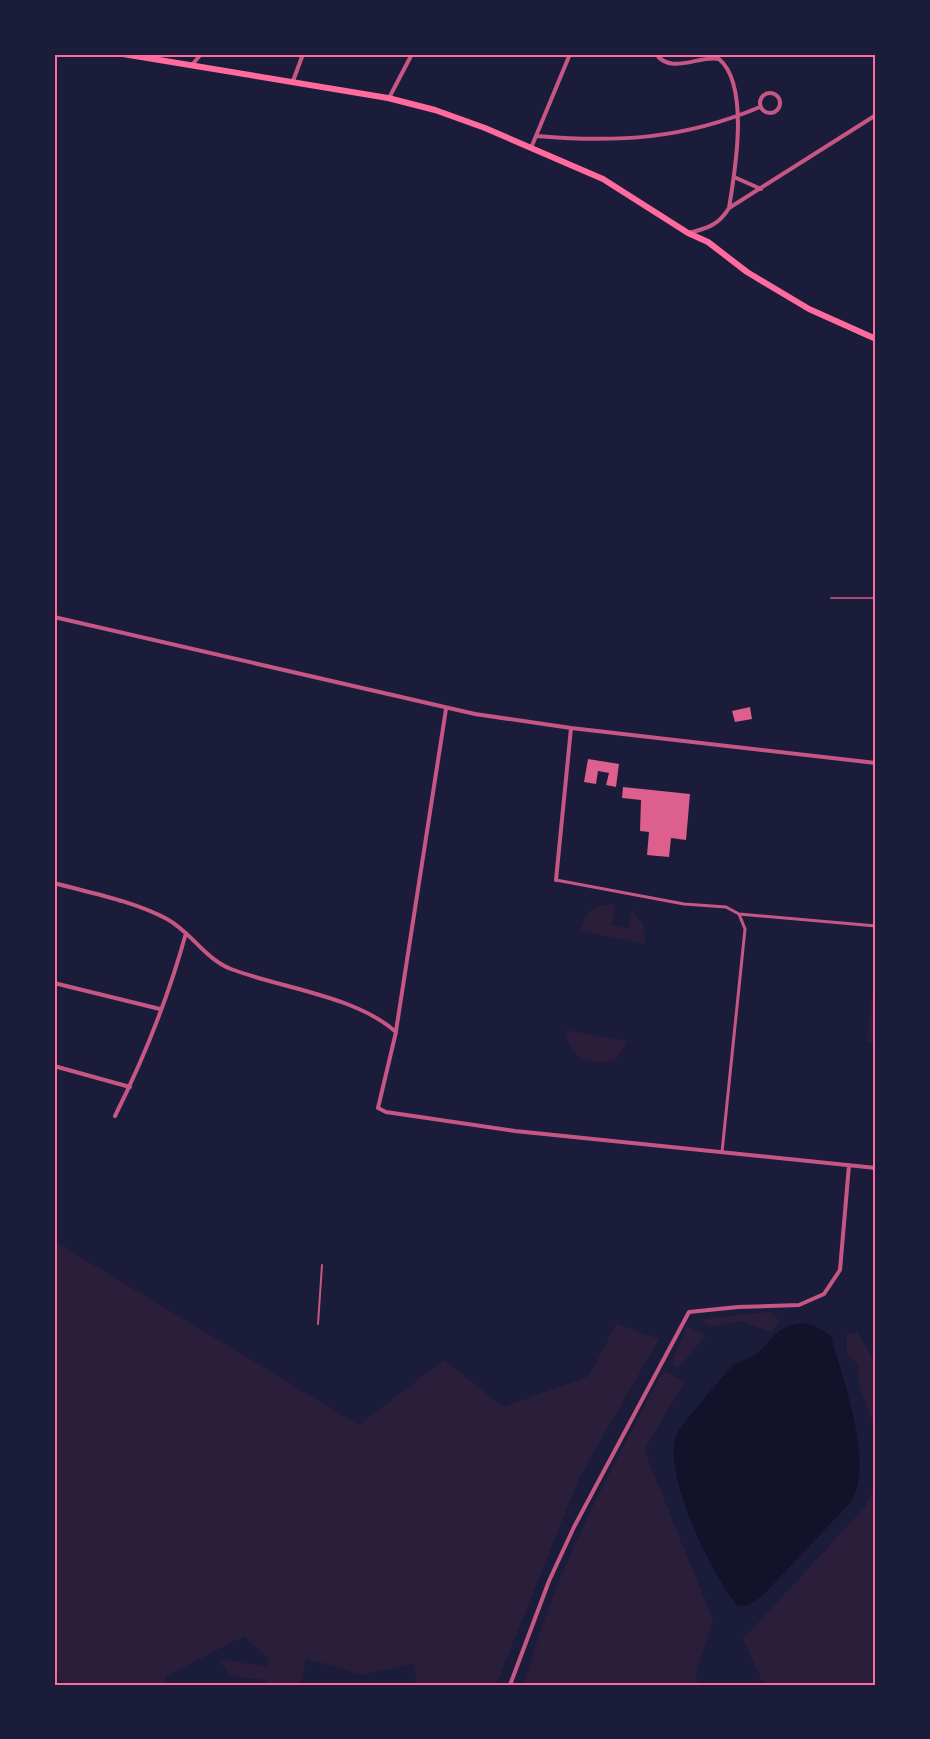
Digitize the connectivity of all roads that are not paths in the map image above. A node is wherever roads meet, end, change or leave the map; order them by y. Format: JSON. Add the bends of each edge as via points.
{"nodes":[{"id":1,"x":123,"y":54,"type":"edge"},
{"id":2,"x":201,"y":54,"type":"edge"},
{"id":3,"x":412,"y":54,"type":"edge"},
{"id":4,"x":570,"y":54,"type":"edge"},
{"id":5,"x":656,"y":54,"type":"edge"},
{"id":6,"x":301,"y":55,"type":"edge"},
{"id":7,"x":192,"y":65,"type":"junction"},
{"id":8,"x":293,"y":81,"type":"junction"},
{"id":9,"x":388,"y":98,"type":"junction"},
{"id":10,"x":760,"y":107,"type":"junction"},
{"id":11,"x":876,"y":115,"type":"edge"},
{"id":12,"x":737,"y":117,"type":"junction"},
{"id":13,"x":537,"y":136,"type":"junction"},
{"id":14,"x":531,"y":149,"type":"junction"},
{"id":15,"x":734,"y":177,"type":"junction"},
{"id":16,"x":761,"y":189,"type":"junction"},
{"id":17,"x":729,"y":208,"type":"junction"},
{"id":18,"x":688,"y":233,"type":"junction"},
{"id":19,"x":876,"y":339,"type":"edge"},
{"id":20,"x":54,"y":617,"type":"edge"},
{"id":21,"x":446,"y":709,"type":"junction"},
{"id":22,"x":572,"y":728,"type":"junction"},
{"id":23,"x":876,"y":764,"type":"edge"},
{"id":24,"x":556,"y":880,"type":"joint"},
{"id":25,"x":54,"y":883,"type":"edge"},
{"id":26,"x":739,"y":914,"type":"junction"},
{"id":27,"x":876,"y":926,"type":"edge"},
{"id":28,"x":186,"y":933,"type":"junction"},
{"id":29,"x":54,"y":983,"type":"edge"},
{"id":30,"x":160,"y":1009,"type":"junction"},
{"id":31,"x":396,"y":1032,"type":"junction"},
{"id":32,"x":54,"y":1066,"type":"edge"},
{"id":33,"x":130,"y":1087,"type":"junction"},
{"id":34,"x":116,"y":1116,"type":"dead end"},
{"id":35,"x":722,"y":1152,"type":"junction"},
{"id":36,"x":849,"y":1165,"type":"junction"},
{"id":37,"x":876,"y":1168,"type":"edge"},
{"id":38,"x":322,"y":1265,"type":"dead end"},
{"id":39,"x":318,"y":1324,"type":"dead end"},
{"id":40,"x":510,"y":1685,"type":"edge"}],
"edges":[{"from":1,"to":7,"type":"main road"},
{"from":2,"to":7,"type":"street"},
{"from":3,"to":9,"type":"street"},
{"from":4,"to":13,"type":"street"},
{"from":5,"to":12,"type":"street","via":[[669,63],[719,59],[731,72]]},
{"from":6,"to":8,"type":"street"},
{"from":7,"to":8,"type":"main road"},
{"from":8,"to":9,"type":"main road"},
{"from":9,"to":14,"type":"main road","via":[[435,110]]},
{"from":10,"to":10,"type":"street","via":[[772,113],[778,109],[778,96],[764,94]]},
{"from":10,"to":12,"type":"street"},
{"from":11,"to":16,"type":"street"},
{"from":12,"to":13,"type":"street","via":[[656,137],[583,140]]},
{"from":12,"to":15,"type":"street"},
{"from":13,"to":14,"type":"street"},
{"from":14,"to":18,"type":"main road","via":[[603,179]]},
{"from":15,"to":16,"type":"street"},
{"from":15,"to":17,"type":"street"},
{"from":16,"to":17,"type":"street"},
{"from":17,"to":18,"type":"street","via":[[710,228]]},
{"from":18,"to":19,"type":"main road","via":[[708,242],[747,272],[809,309]]},
{"from":20,"to":21,"type":"street"},
{"from":21,"to":22,"type":"street"},
{"from":21,"to":31,"type":"street"},
{"from":22,"to":23,"type":"street"},
{"from":22,"to":24,"type":"street"},
{"from":24,"to":26,"type":"street","via":[[684,904],[726,907]]},
{"from":25,"to":28,"type":"street","via":[[151,911]]},
{"from":26,"to":27,"type":"street"},
{"from":26,"to":35,"type":"street","via":[[745,929]]},
{"from":28,"to":30,"type":"street"},
{"from":28,"to":31,"type":"street","via":[[219,963],[369,1014]]},
{"from":29,"to":30,"type":"street"},
{"from":30,"to":33,"type":"street"},
{"from":31,"to":35,"type":"street","via":[[378,1108],[386,1112],[515,1131]]},
{"from":32,"to":33,"type":"street"},
{"from":33,"to":34,"type":"street"},
{"from":35,"to":36,"type":"street"},
{"from":36,"to":37,"type":"street"},
{"from":36,"to":40,"type":"street","via":[[840,1270],[824,1294],[800,1305],[689,1312],[574,1527]]},
{"from":38,"to":39,"type":"lane"}]}
